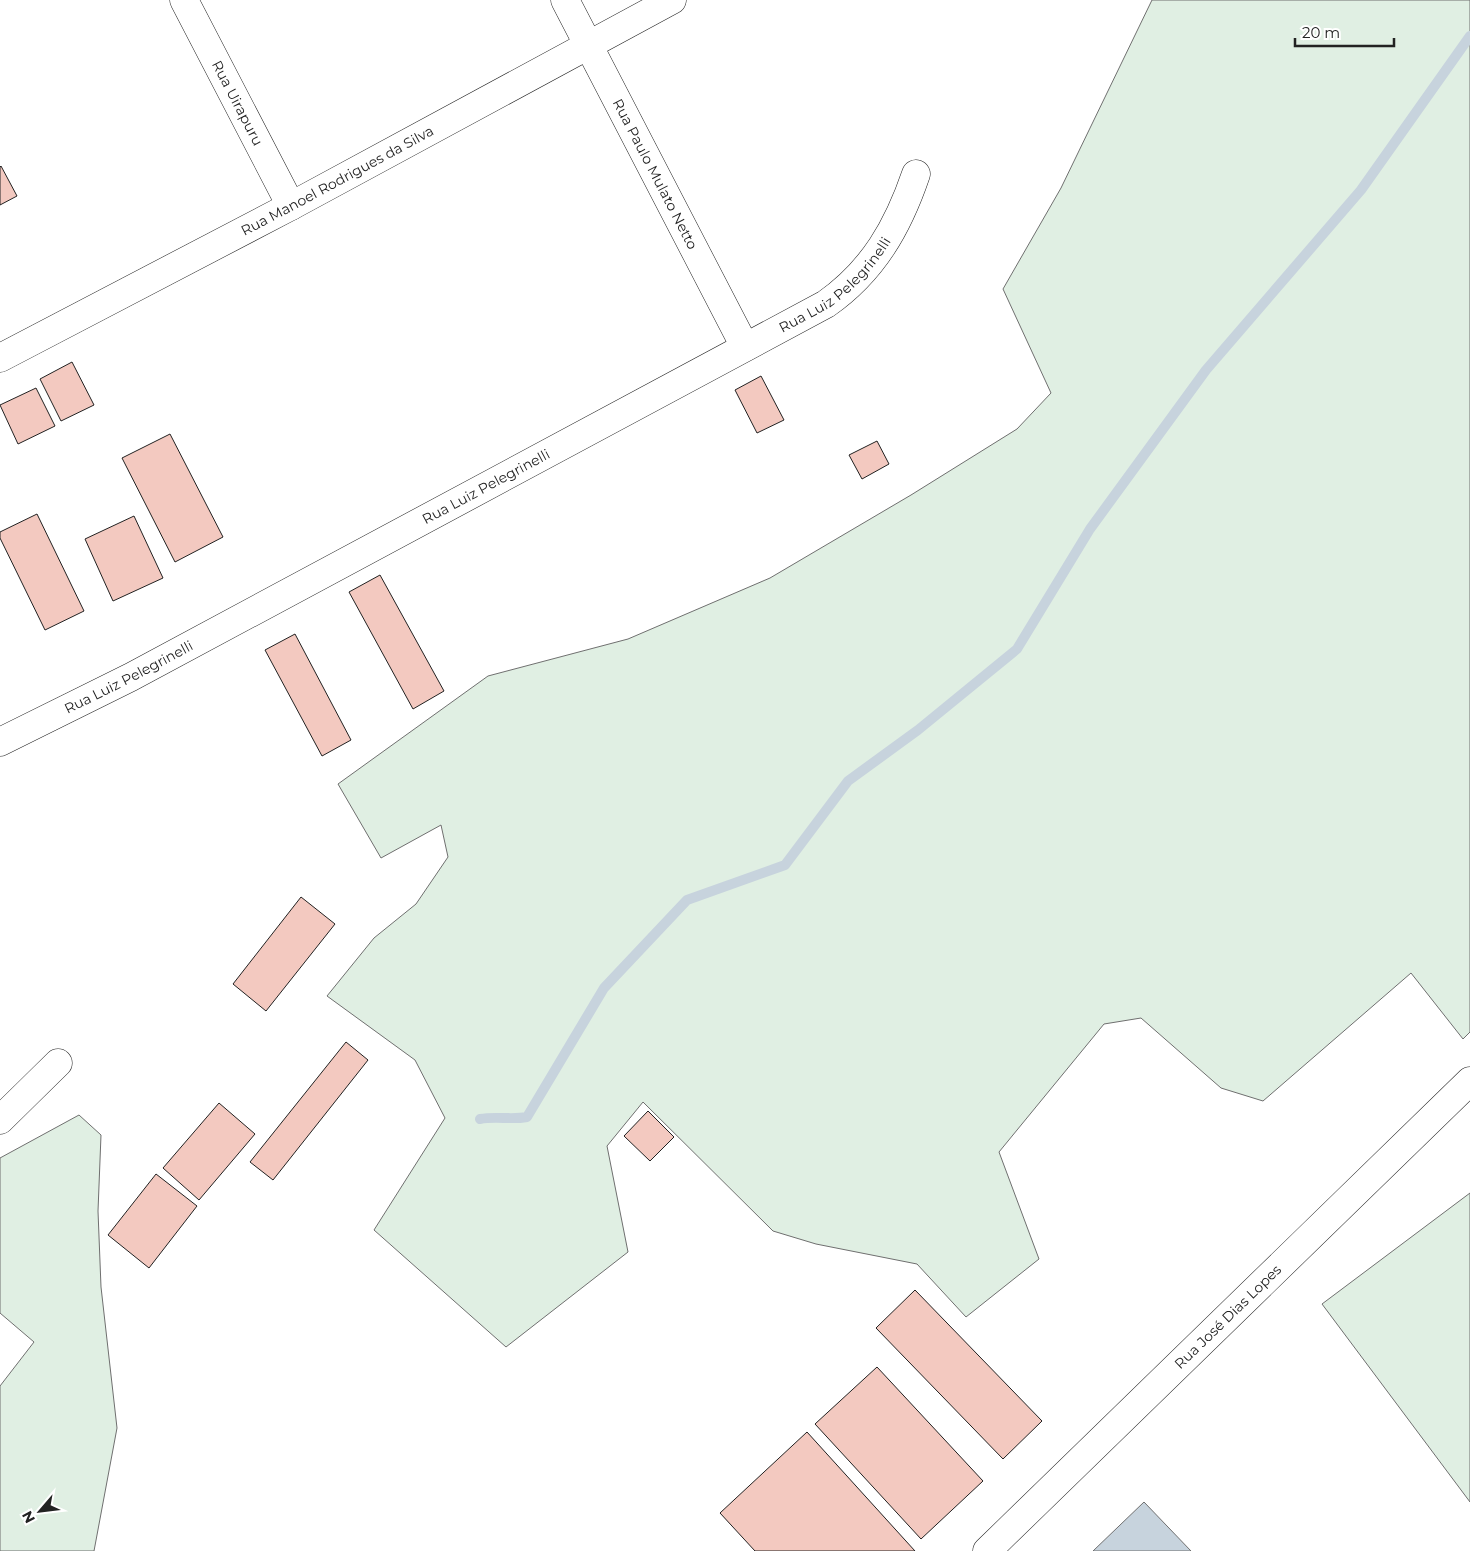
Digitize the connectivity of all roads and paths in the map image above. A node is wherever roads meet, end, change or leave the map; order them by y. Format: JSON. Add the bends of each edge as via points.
{"nodes":[{"id":1,"x":184,"y":0,"type":"edge"},
{"id":2,"x":566,"y":0,"type":"edge"},
{"id":3,"x":672,"y":0,"type":"edge"},
{"id":4,"x":589,"y":44,"type":"junction"},
{"id":5,"x":916,"y":174,"type":"dead end"},
{"id":6,"x":291,"y":206,"type":"junction"},
{"id":7,"x":745,"y":347,"type":"junction"},
{"id":8,"x":0,"y":358,"type":"edge"},
{"id":9,"x":0,"y":742,"type":"edge"},
{"id":10,"x":58,"y":1063,"type":"dead end"},
{"id":11,"x":1470,"y":1081,"type":"edge"},
{"id":12,"x":0,"y":1120,"type":"edge"},
{"id":13,"x":987,"y":1551,"type":"edge"}],
"edges":[{"from":1,"to":6,"type":"street","name":"Rua Uirapuru"},
{"from":2,"to":4,"type":"street","name":"Rua Paulo Mulato Netto"},
{"from":3,"to":4,"type":"street","name":"Rua Manoel Rodrigues da Silva"},
{"from":4,"to":6,"type":"street","name":"Rua Manoel Rodrigues da Silva"},
{"from":4,"to":7,"type":"street","name":"Rua Paulo Mulato Netto"},
{"from":5,"to":7,"type":"street","name":"Rua Luiz Pelegrinelli","via":[[887,239],[866,270],[848,289]]},
{"from":6,"to":8,"type":"street","name":"Rua Manoel Rodrigues da Silva"},
{"from":7,"to":9,"type":"street","name":"Rua Luiz Pelegrinelli","via":[[131,677]]},
{"from":10,"to":12,"type":"street"},
{"from":11,"to":13,"type":"street","name":"Rua José Dias Lopes"}]}
